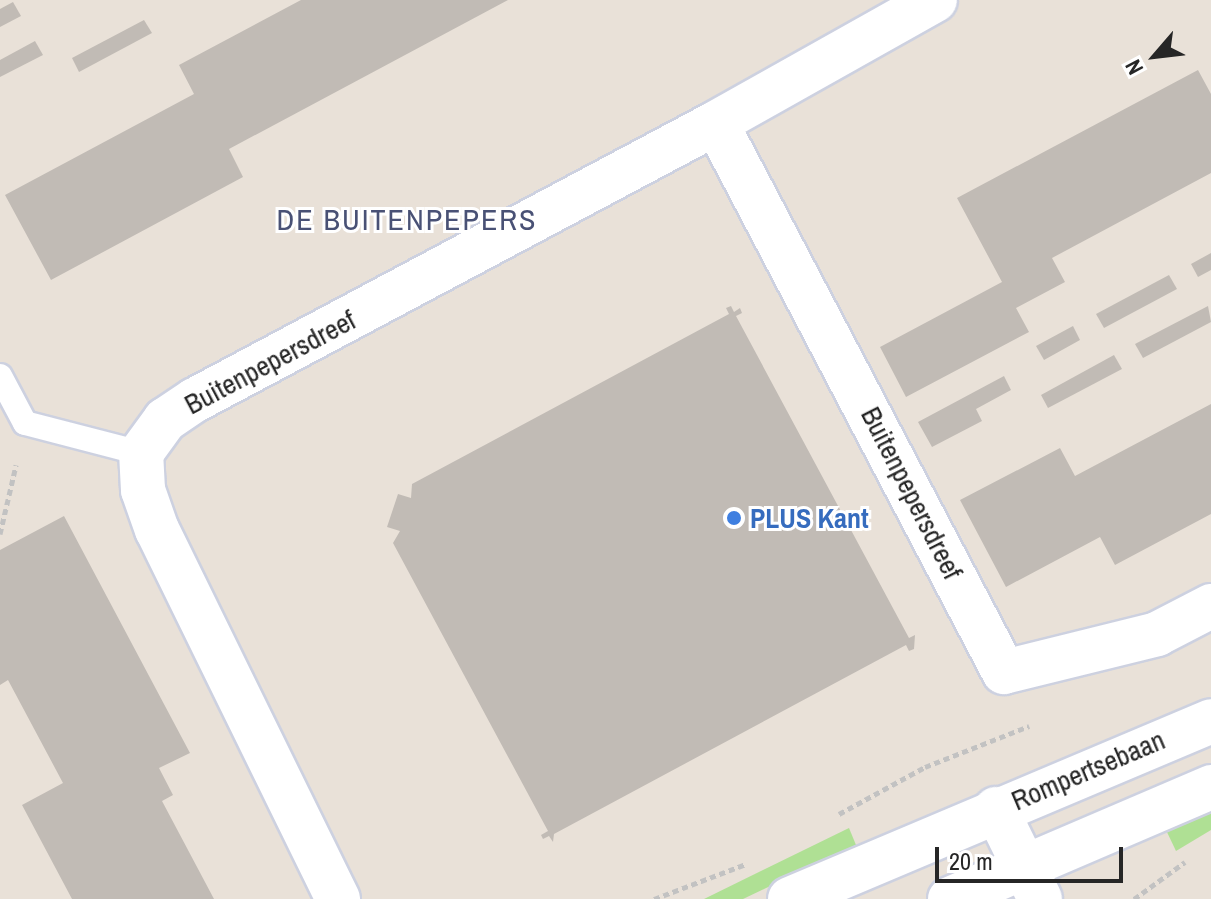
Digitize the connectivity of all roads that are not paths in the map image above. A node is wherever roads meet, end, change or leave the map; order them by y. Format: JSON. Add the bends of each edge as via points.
{"nodes":[{"id":1,"x":935,"y":0,"type":"edge"},
{"id":2,"x":716,"y":123,"type":"junction"},
{"id":3,"x":0,"y":376,"type":"edge"},
{"id":4,"x":141,"y":453,"type":"junction"},
{"id":5,"x":1211,"y":606,"type":"edge"},
{"id":6,"x":1211,"y":721,"type":"edge"},
{"id":7,"x":1211,"y":787,"type":"edge"},
{"id":8,"x":996,"y":809,"type":"junction"},
{"id":9,"x":1032,"y":883,"type":"edge"},
{"id":10,"x":338,"y":899,"type":"edge"},
{"id":11,"x":790,"y":899,"type":"edge"},
{"id":12,"x":950,"y":899,"type":"edge"}],
"edges":[{"from":1,"to":2,"type":"street","name":"Buitenpepersdreef"},
{"from":2,"to":4,"type":"street","name":"Buitenpepersdreef","via":[[195,400],[165,420]]},
{"from":2,"to":5,"type":"street","name":"Buitenpepersdreef","via":[[1004,672],[1157,634]]},
{"from":3,"to":4,"type":"lane","via":[[25,423]]},
{"from":4,"to":10,"type":"street","via":[[143,490],[157,530]]},
{"from":6,"to":8,"type":"street","name":"Rompertsebaan"},
{"from":7,"to":9,"type":"street"},
{"from":8,"to":9,"type":"street"},
{"from":8,"to":11,"type":"street","name":"Rompertsebaan"},
{"from":9,"to":12,"type":"street"}]}
